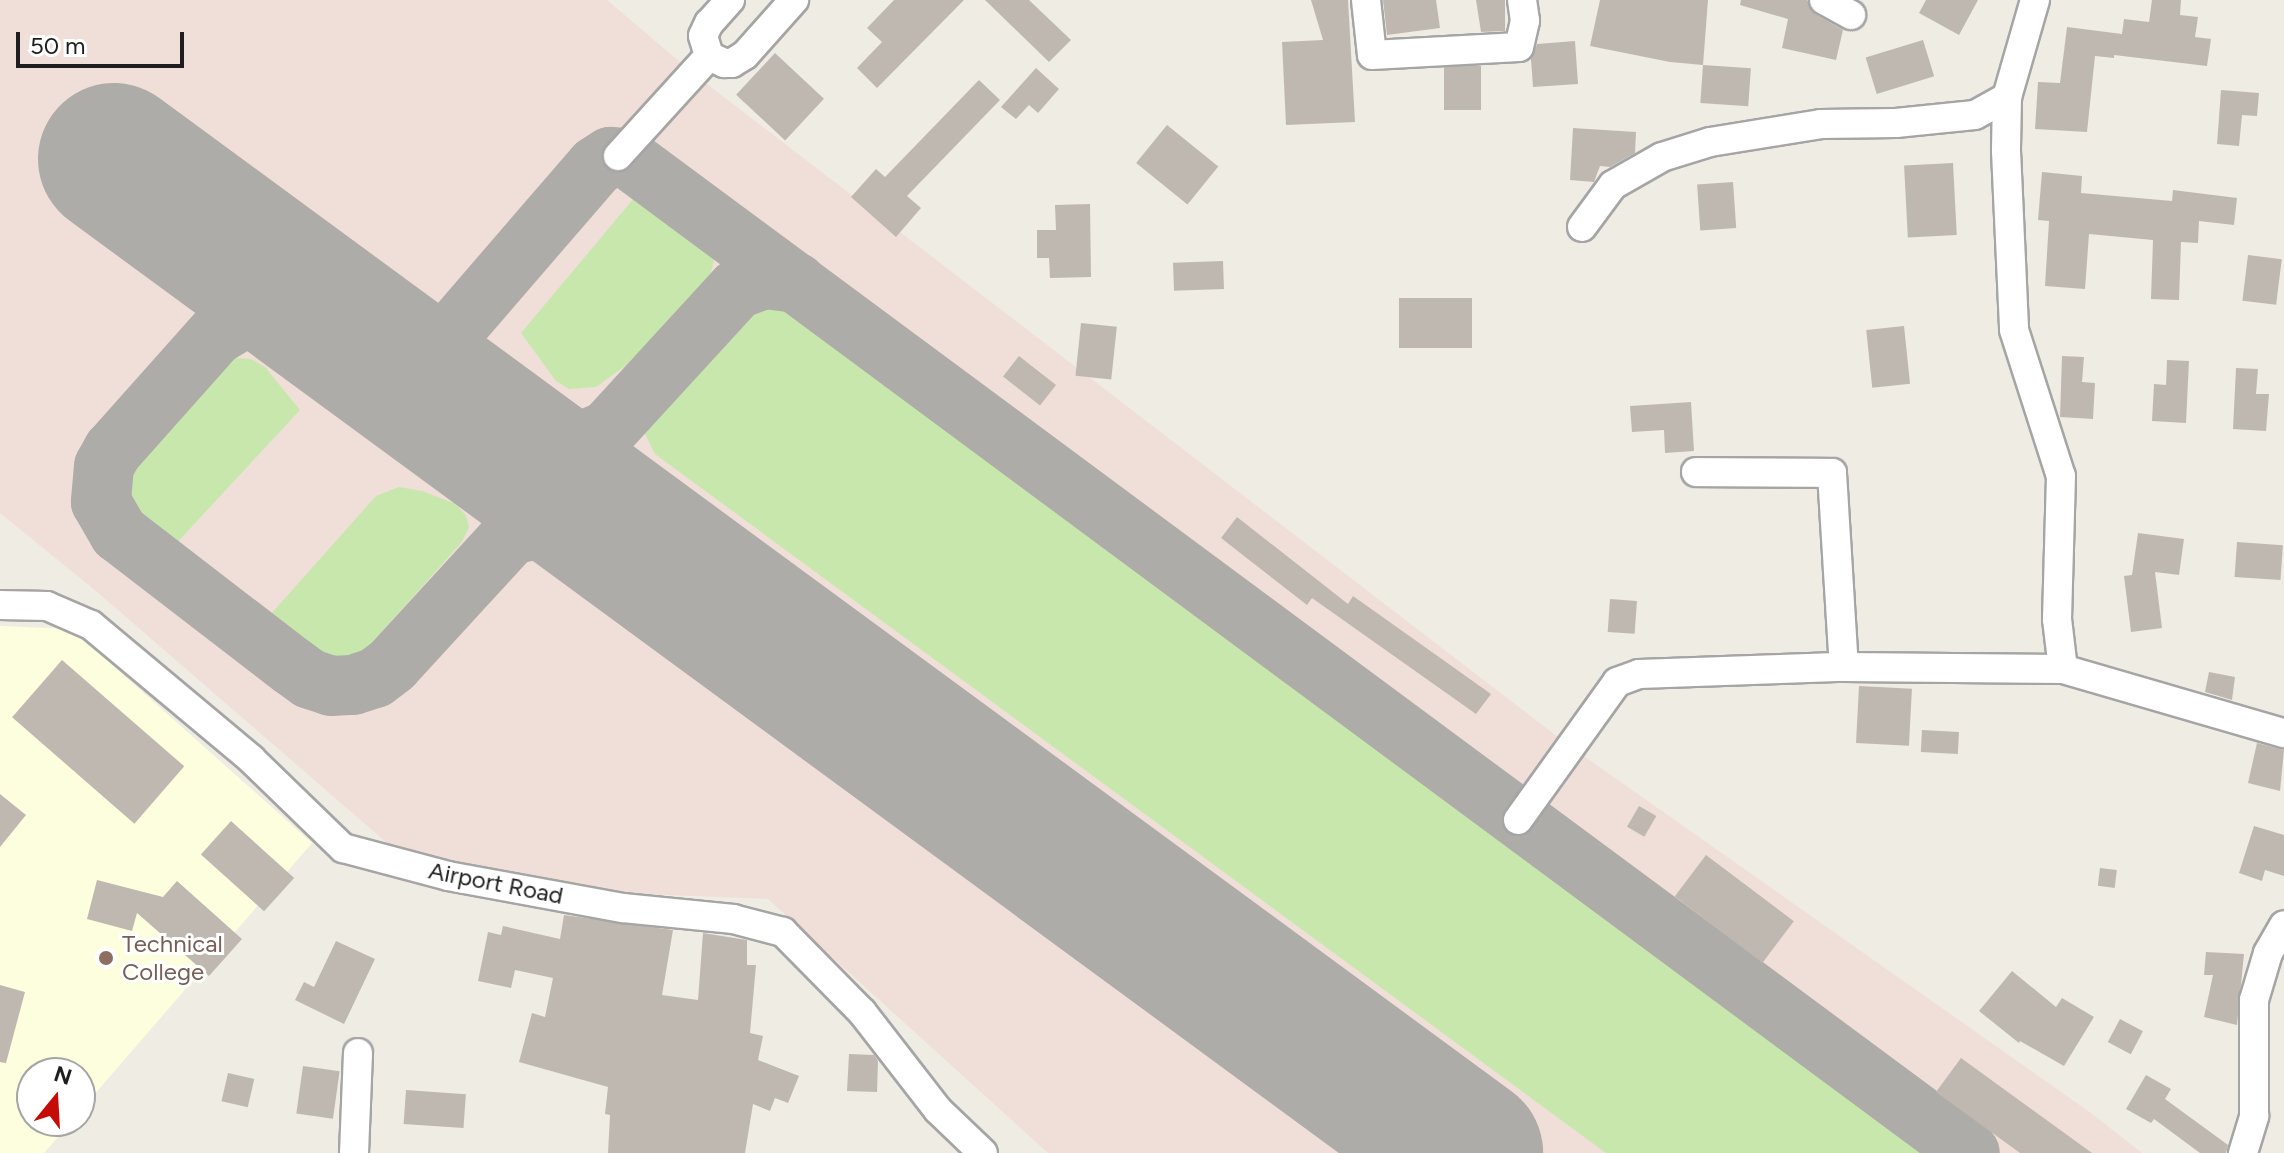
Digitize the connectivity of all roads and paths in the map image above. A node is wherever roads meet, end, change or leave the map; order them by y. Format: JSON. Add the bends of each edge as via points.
{"nodes":[{"id":1,"x":730,"y":0,"type":"edge"},
{"id":2,"x":794,"y":0,"type":"edge"},
{"id":3,"x":1366,"y":0,"type":"edge"},
{"id":4,"x":1522,"y":0,"type":"edge"},
{"id":5,"x":1824,"y":0,"type":"edge"},
{"id":6,"x":2035,"y":0,"type":"edge"},
{"id":7,"x":1851,"y":15,"type":"dead end"},
{"id":8,"x":709,"y":56,"type":"junction"},
{"id":9,"x":2007,"y":97,"type":"junction"},
{"id":10,"x":618,"y":156,"type":"dead end"},
{"id":11,"x":1582,"y":227,"type":"dead end"},
{"id":12,"x":1696,"y":472,"type":"dead end"},
{"id":13,"x":0,"y":605,"type":"edge"},
{"id":14,"x":1844,"y":667,"type":"junction"},
{"id":15,"x":2063,"y":669,"type":"junction"},
{"id":16,"x":2284,"y":733,"type":"edge"},
{"id":17,"x":1518,"y":820,"type":"dead end"},
{"id":18,"x":2284,"y":925,"type":"edge"},
{"id":19,"x":358,"y":1053,"type":"dead end"},
{"id":20,"x":354,"y":1153,"type":"edge"},
{"id":21,"x":983,"y":1153,"type":"edge"},
{"id":22,"x":2243,"y":1153,"type":"edge"}],
"edges":[{"from":1,"to":8,"type":"street","via":[[705,29],[703,44]]},
{"from":2,"to":8,"type":"street","via":[[739,60],[724,63]]},
{"from":3,"to":4,"type":"street","via":[[1372,55],[1519,47],[1525,21]]},
{"from":5,"to":7,"type":"street"},
{"from":6,"to":9,"type":"street"},
{"from":8,"to":10,"type":"street"},
{"from":9,"to":11,"type":"street","via":[[1975,115],[1821,124],[1710,142],[1662,157],[1613,185]]},
{"from":9,"to":15,"type":"street","via":[[2014,330],[2061,476],[2057,619]]},
{"from":12,"to":14,"type":"street","via":[[1832,473]]},
{"from":13,"to":21,"type":"street","name":"Airport Road","via":[[47,606],[91,625],[251,759],[343,848],[448,876],[623,908],[733,919],[783,932],[862,1012],[938,1110]]},
{"from":14,"to":15,"type":"street"},
{"from":14,"to":17,"type":"street","via":[[1639,674],[1617,682]]},
{"from":15,"to":16,"type":"street"},
{"from":18,"to":22,"type":"street","via":[[2268,953],[2254,1000],[2254,1116]]},
{"from":19,"to":20,"type":"street"}]}
